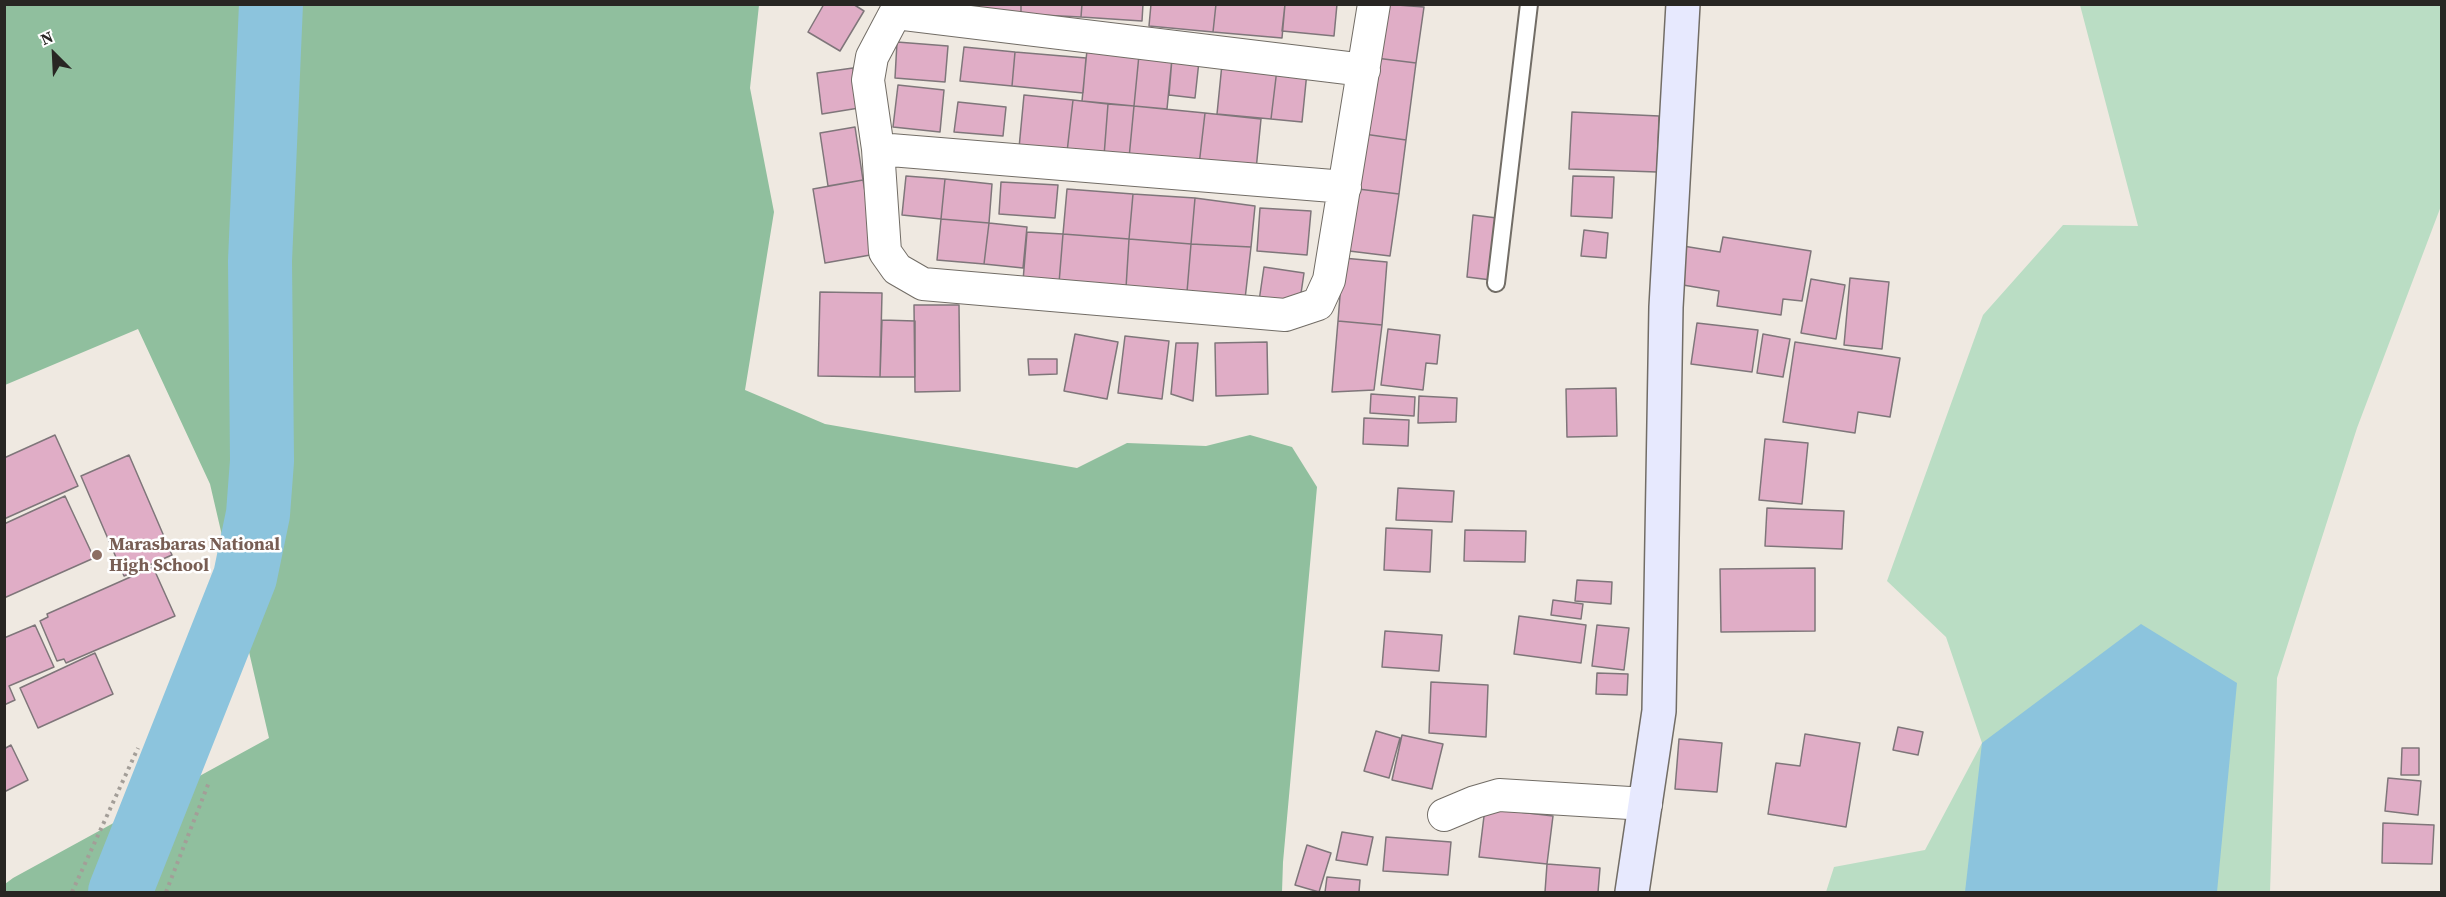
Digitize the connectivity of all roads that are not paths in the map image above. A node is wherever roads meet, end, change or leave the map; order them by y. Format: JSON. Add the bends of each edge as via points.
{"nodes":[{"id":1,"x":1374,"y":4,"type":"edge"},
{"id":2,"x":1529,"y":4,"type":"edge"},
{"id":3,"x":1683,"y":4,"type":"edge"},
{"id":4,"x":898,"y":9,"type":"edge"},
{"id":5,"x":1364,"y":70,"type":"junction"},
{"id":6,"x":878,"y":149,"type":"junction"},
{"id":7,"x":1345,"y":187,"type":"junction"},
{"id":8,"x":1496,"y":283,"type":"dead end"},
{"id":9,"x":1646,"y":804,"type":"junction"},
{"id":10,"x":1444,"y":815,"type":"dead end"},
{"id":11,"x":1632,"y":892,"type":"edge"}],
"edges":[{"from":1,"to":5,"type":"street"},
{"from":2,"to":8,"type":"lane"},
{"from":3,"to":9,"type":"street","via":[[1666,307],[1659,711]]},
{"from":4,"to":5,"type":"street"},
{"from":4,"to":6,"type":"street","via":[[872,57],[868,80]]},
{"from":5,"to":7,"type":"street"},
{"from":6,"to":7,"type":"street"},
{"from":6,"to":7,"type":"street","via":[[885,252],[897,269],[923,284],[1285,315],[1318,304],[1322,296],[1329,280]]},
{"from":9,"to":10,"type":"street","via":[[1499,795]]},
{"from":9,"to":11,"type":"street"}]}
